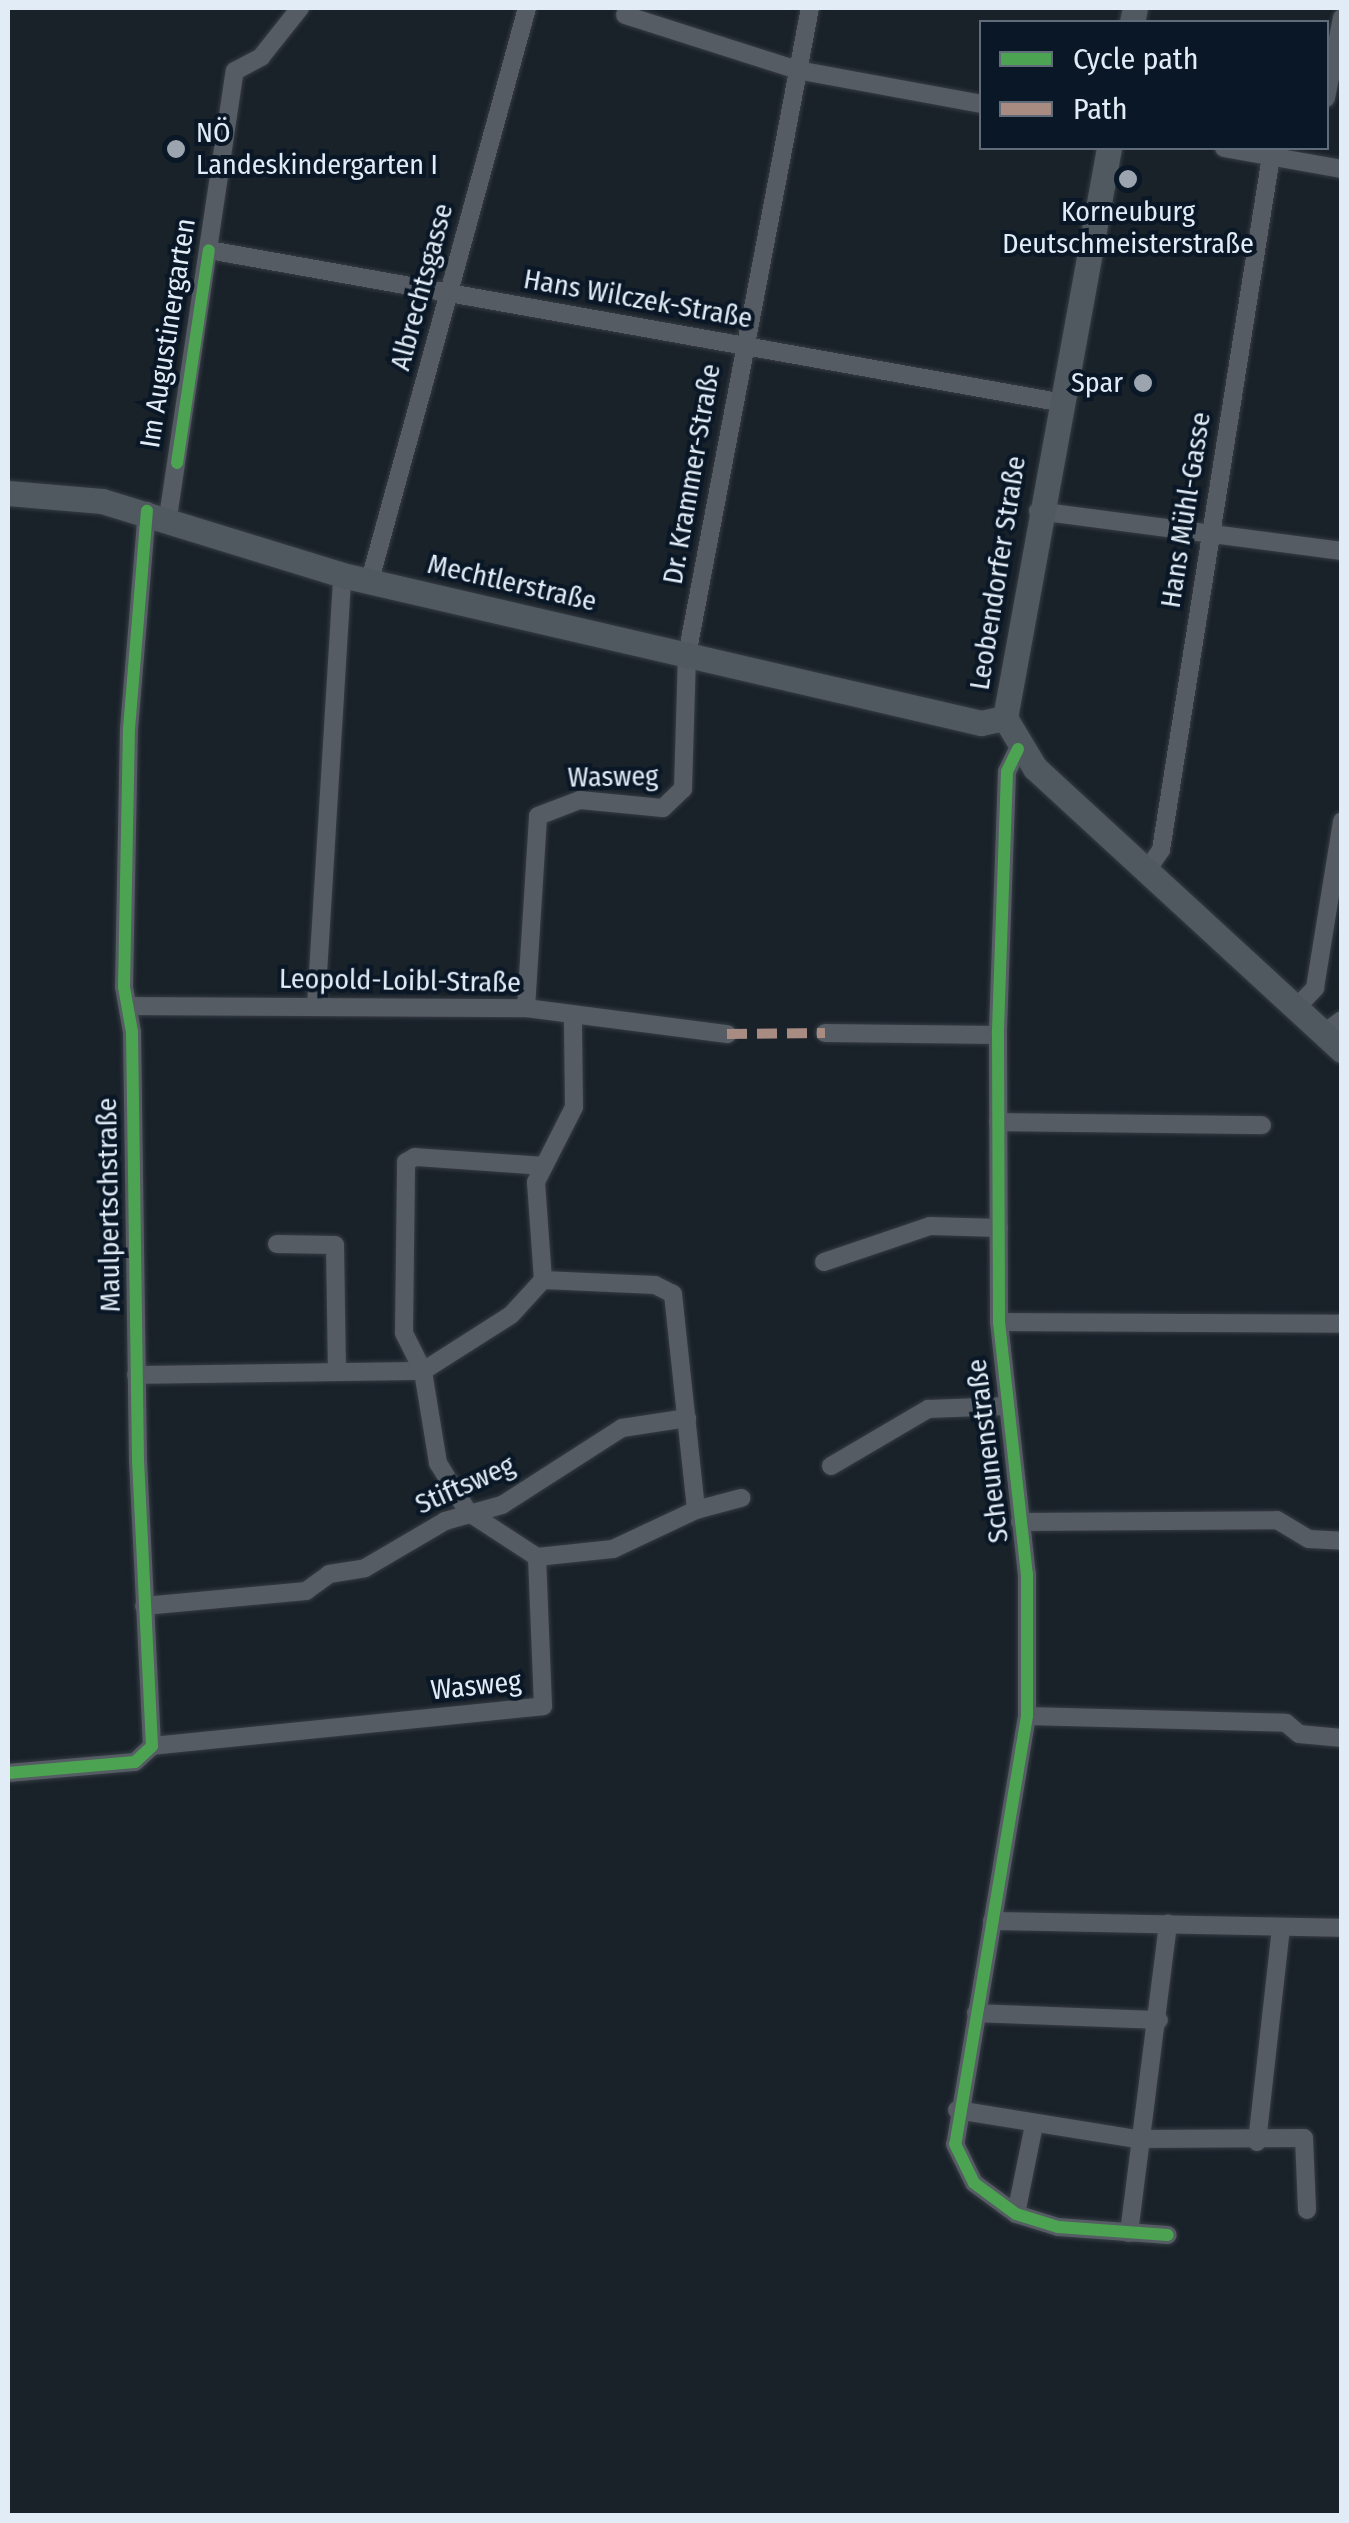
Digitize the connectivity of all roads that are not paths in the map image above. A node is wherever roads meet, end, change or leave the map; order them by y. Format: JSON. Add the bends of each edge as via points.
{"nodes":[{"id":1,"x":300,"y":8,"type":"edge"},
{"id":2,"x":528,"y":8,"type":"edge"},
{"id":3,"x":810,"y":8,"type":"edge"},
{"id":4,"x":625,"y":15,"type":"dead end"},
{"id":5,"x":1342,"y":18,"type":"edge"},
{"id":6,"x":797,"y":70,"type":"junction"},
{"id":7,"x":1329,"y":83,"type":"edge"},
{"id":8,"x":979,"y":103,"type":"edge"},
{"id":9,"x":1109,"y":150,"type":"edge"},
{"id":10,"x":1236,"y":150,"type":"edge"},
{"id":11,"x":1316,"y":155,"type":"edge"},
{"id":12,"x":1271,"y":156,"type":"junction"},
{"id":13,"x":1342,"y":169,"type":"edge"},
{"id":14,"x":209,"y":250,"type":"junction"},
{"id":15,"x":449,"y":292,"type":"junction"},
{"id":16,"x":744,"y":346,"type":"junction"},
{"id":17,"x":1058,"y":402,"type":"junction"},
{"id":18,"x":8,"y":493,"type":"edge"},
{"id":19,"x":1038,"y":511,"type":"junction"},
{"id":20,"x":157,"y":514,"type":"junction"},
{"id":21,"x":1209,"y":533,"type":"junction"},
{"id":22,"x":1342,"y":551,"type":"edge"},
{"id":23,"x":342,"y":575,"type":"junction"},
{"id":24,"x":370,"y":580,"type":"junction"},
{"id":25,"x":687,"y":655,"type":"junction"},
{"id":26,"x":1004,"y":718,"type":"junction"},
{"id":27,"x":1018,"y":750,"type":"junction"},
{"id":28,"x":1342,"y":821,"type":"edge"},
{"id":29,"x":1148,"y":869,"type":"junction"},
{"id":30,"x":129,"y":1006,"type":"junction"},
{"id":31,"x":316,"y":1006,"type":"junction"},
{"id":32,"x":526,"y":1008,"type":"junction"},
{"id":33,"x":1296,"y":1008,"type":"junction"},
{"id":34,"x":573,"y":1019,"type":"junction"},
{"id":35,"x":825,"y":1033,"type":"dead end"},
{"id":36,"x":727,"y":1034,"type":"dead end"},
{"id":37,"x":1336,"y":1034,"type":"edge"},
{"id":38,"x":998,"y":1035,"type":"junction"},
{"id":39,"x":998,"y":1122,"type":"junction"},
{"id":40,"x":1262,"y":1125,"type":"dead end"},
{"id":41,"x":543,"y":1166,"type":"junction"},
{"id":42,"x":1000,"y":1228,"type":"junction"},
{"id":43,"x":277,"y":1244,"type":"dead end"},
{"id":44,"x":824,"y":1262,"type":"dead end"},
{"id":45,"x":543,"y":1280,"type":"junction"},
{"id":46,"x":998,"y":1322,"type":"junction"},
{"id":47,"x":1342,"y":1324,"type":"edge"},
{"id":48,"x":423,"y":1371,"type":"junction"},
{"id":49,"x":338,"y":1372,"type":"junction"},
{"id":50,"x":136,"y":1375,"type":"junction"},
{"id":51,"x":1006,"y":1406,"type":"junction"},
{"id":52,"x":687,"y":1418,"type":"junction"},
{"id":53,"x":831,"y":1466,"type":"dead end"},
{"id":54,"x":742,"y":1498,"type":"dead end"},
{"id":55,"x":696,"y":1510,"type":"junction"},
{"id":56,"x":468,"y":1512,"type":"junction"},
{"id":57,"x":1020,"y":1522,"type":"junction"},
{"id":58,"x":1342,"y":1541,"type":"edge"},
{"id":59,"x":536,"y":1556,"type":"junction"},
{"id":60,"x":144,"y":1606,"type":"junction"},
{"id":61,"x":1026,"y":1716,"type":"junction"},
{"id":62,"x":1342,"y":1738,"type":"edge"},
{"id":63,"x":152,"y":1746,"type":"junction"},
{"id":64,"x":8,"y":1773,"type":"edge"},
{"id":65,"x":992,"y":1921,"type":"junction"},
{"id":66,"x":1168,"y":1923,"type":"junction"},
{"id":67,"x":1281,"y":1927,"type":"junction"},
{"id":68,"x":1342,"y":1928,"type":"edge"},
{"id":69,"x":976,"y":2013,"type":"junction"},
{"id":70,"x":1159,"y":2020,"type":"junction"},
{"id":71,"x":957,"y":2110,"type":"junction"},
{"id":72,"x":1034,"y":2125,"type":"junction"},
{"id":73,"x":1136,"y":2139,"type":"junction"},
{"id":74,"x":1258,"y":2142,"type":"junction"},
{"id":75,"x":1307,"y":2210,"type":"dead end"},
{"id":76,"x":1016,"y":2214,"type":"junction"},
{"id":77,"x":1129,"y":2234,"type":"junction"},
{"id":78,"x":1168,"y":2235,"type":"dead end"}],
"edges":[{"from":1,"to":14,"type":"street","name":"Im Augustinergarten","via":[[261,57],[235,70]]},
{"from":2,"to":15,"type":"street","name":"Albrechtsgasse"},
{"from":3,"to":6,"type":"street","name":"Dr. Krammer-Straße"},
{"from":4,"to":6,"type":"street"},
{"from":5,"to":7,"type":"street"},
{"from":6,"to":8,"type":"street"},
{"from":6,"to":16,"type":"street","name":"Dr. Krammer-Straße"},
{"from":9,"to":17,"type":"main road","name":"Leobendorfer Straße"},
{"from":10,"to":12,"type":"street"},
{"from":11,"to":12,"type":"street"},
{"from":11,"to":13,"type":"street"},
{"from":12,"to":21,"type":"street","name":"Hans Mühl-Gasse"},
{"from":14,"to":15,"type":"street","name":"Hans Wilczek-Straße"},
{"from":14,"to":20,"type":"street","name":"Im Augustinergarten","via":[[176,464]]},
{"from":15,"to":16,"type":"street","name":"Hans Wilczek-Straße"},
{"from":15,"to":24,"type":"street","name":"Albrechtsgasse"},
{"from":16,"to":17,"type":"street","name":"Hans Wilczek-Straße"},
{"from":16,"to":25,"type":"street","name":"Dr. Krammer-Straße"},
{"from":17,"to":19,"type":"main road","name":"Leobendorfer Straße"},
{"from":18,"to":20,"type":"main road","name":"Mechtlerstraße"},
{"from":19,"to":21,"type":"street"},
{"from":19,"to":26,"type":"main road","name":"Leobendorfer Straße"},
{"from":20,"to":23,"type":"main road","name":"Mechtlerstraße"},
{"from":20,"to":30,"type":"street","name":"Maulpertschstraße","via":[[129,729]]},
{"from":21,"to":22,"type":"street"},
{"from":21,"to":29,"type":"street","name":"Hans Mühl-Gasse","via":[[1161,850]]},
{"from":23,"to":24,"type":"main road","name":"Mechtlerstraße"},
{"from":23,"to":31,"type":"street"},
{"from":24,"to":25,"type":"main road","name":"Mechtlerstraße"},
{"from":25,"to":26,"type":"main road","name":"Mechtlerstraße","via":[[980,723]]},
{"from":25,"to":32,"type":"street","name":"Wasweg","via":[[683,789],[677,800],[662,808],[569,801],[536,820]]},
{"from":26,"to":27,"type":"main road","name":"Leobendorfer Straße"},
{"from":27,"to":29,"type":"main road","name":"Leobendorfer Straße"},
{"from":27,"to":38,"type":"street","name":"Scheunenstraße","via":[[1007,772]]},
{"from":28,"to":33,"type":"street","via":[[1315,988]]},
{"from":29,"to":33,"type":"main road","name":"Leobendorfer Straße"},
{"from":30,"to":31,"type":"street","name":"Leopold-Loibl-Straße"},
{"from":30,"to":50,"type":"street","name":"Maulpertschstraße"},
{"from":31,"to":32,"type":"street","name":"Leopold-Loibl-Straße"},
{"from":32,"to":34,"type":"street","name":"Leopold-Loibl-Straße"},
{"from":33,"to":37,"type":"main road","name":"Leobendorfer Straße"},
{"from":34,"to":36,"type":"street","name":"Leopold-Loibl-Straße"},
{"from":34,"to":41,"type":"street","via":[[574,1106]]},
{"from":35,"to":38,"type":"street"},
{"from":38,"to":39,"type":"street","name":"Scheunenstraße"},
{"from":39,"to":40,"type":"street"},
{"from":39,"to":42,"type":"street","name":"Scheunenstraße"},
{"from":41,"to":45,"type":"street","via":[[536,1182]]},
{"from":41,"to":48,"type":"street","via":[[415,1157],[406,1162],[404,1333]]},
{"from":42,"to":44,"type":"street","via":[[930,1226]]},
{"from":42,"to":46,"type":"street","name":"Scheunenstraße"},
{"from":43,"to":49,"type":"street","via":[[335,1245]]},
{"from":45,"to":48,"type":"street","via":[[511,1314]]},
{"from":45,"to":52,"type":"street","via":[[655,1285],[672,1294]]},
{"from":46,"to":47,"type":"street"},
{"from":46,"to":51,"type":"street","name":"Scheunenstraße"},
{"from":48,"to":49,"type":"street"},
{"from":48,"to":56,"type":"street","via":[[433,1450]]},
{"from":49,"to":50,"type":"street"},
{"from":50,"to":60,"type":"street","name":"Maulpertschstraße"},
{"from":51,"to":53,"type":"street","via":[[928,1409]]},
{"from":51,"to":57,"type":"street","name":"Scheunenstraße"},
{"from":52,"to":55,"type":"street"},
{"from":52,"to":56,"type":"street","name":"Stiftsweg","via":[[622,1428],[502,1504]]},
{"from":54,"to":55,"type":"street"},
{"from":55,"to":59,"type":"street","via":[[632,1543]]},
{"from":56,"to":59,"type":"street"},
{"from":56,"to":60,"type":"street","name":"Stiftsweg","via":[[365,1568],[329,1574],[306,1591]]},
{"from":57,"to":58,"type":"street","via":[[1278,1520],[1309,1540]]},
{"from":57,"to":61,"type":"street","name":"Scheunenstraße","via":[[1028,1574]]},
{"from":59,"to":63,"type":"street","name":"Wasweg","via":[[543,1706]]},
{"from":60,"to":63,"type":"street","name":"Maulpertschstraße"},
{"from":61,"to":62,"type":"street","via":[[1286,1723],[1299,1734]]},
{"from":61,"to":65,"type":"street","name":"Scheunenstraße"},
{"from":63,"to":64,"type":"street","via":[[135,1762]]},
{"from":65,"to":66,"type":"street"},
{"from":65,"to":69,"type":"street","name":"Scheunenstraße"},
{"from":66,"to":67,"type":"street"},
{"from":66,"to":70,"type":"street"},
{"from":67,"to":68,"type":"street"},
{"from":67,"to":74,"type":"street"},
{"from":69,"to":70,"type":"street"},
{"from":69,"to":71,"type":"street","name":"Scheunenstraße"},
{"from":70,"to":73,"type":"street"},
{"from":71,"to":72,"type":"street"},
{"from":71,"to":76,"type":"street","name":"Scheunenstraße","via":[[956,2144],[974,2183]]},
{"from":72,"to":73,"type":"street"},
{"from":72,"to":76,"type":"street"},
{"from":73,"to":74,"type":"street"},
{"from":73,"to":77,"type":"street"},
{"from":74,"to":75,"type":"street","via":[[1304,2138]]},
{"from":76,"to":77,"type":"street","via":[[1058,2227]]},
{"from":77,"to":78,"type":"street"}]}
